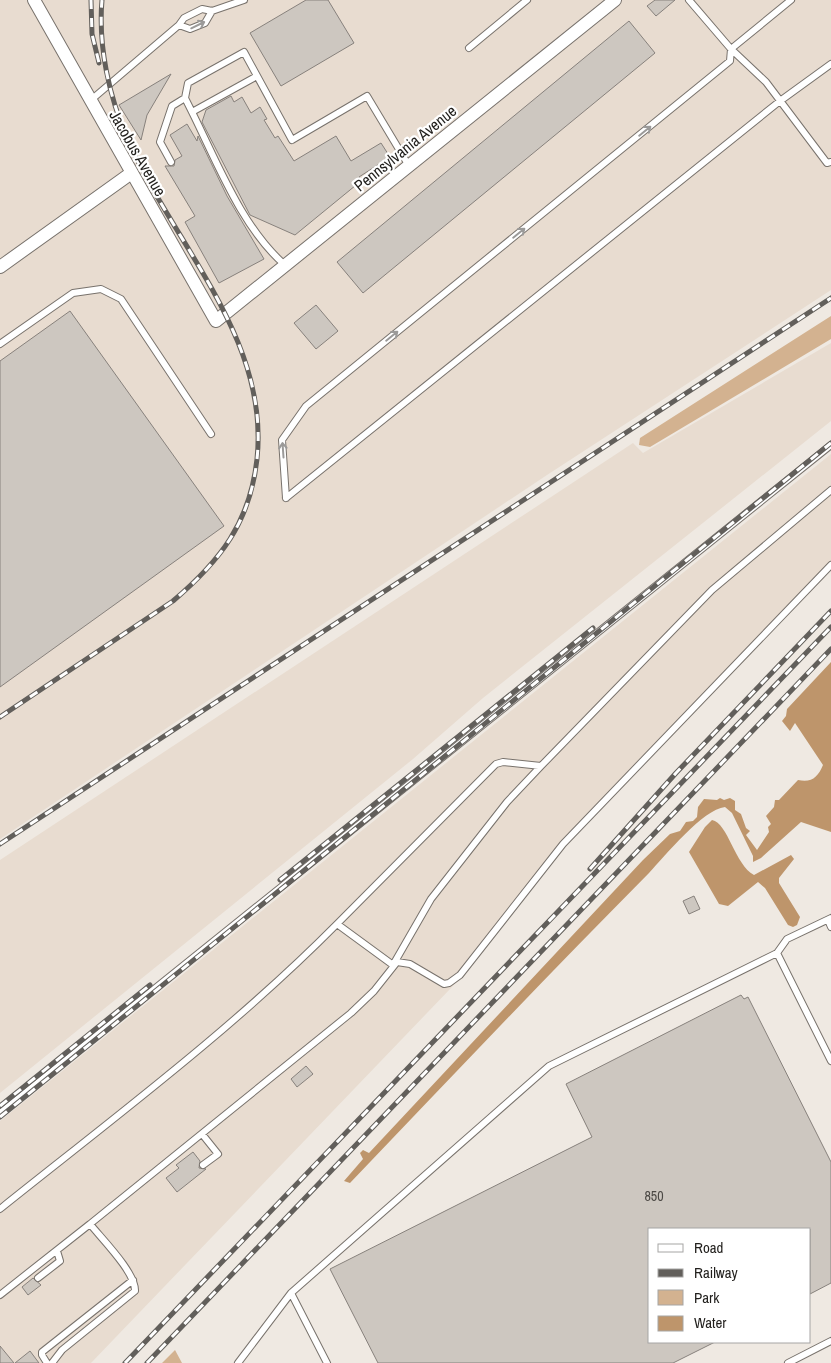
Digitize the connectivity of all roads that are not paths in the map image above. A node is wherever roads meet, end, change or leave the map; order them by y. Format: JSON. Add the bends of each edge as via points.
{"nodes":[{"id":1,"x":34,"y":0,"type":"edge"},
{"id":2,"x":244,"y":0,"type":"edge"},
{"id":3,"x":527,"y":0,"type":"edge"},
{"id":4,"x":614,"y":0,"type":"edge"},
{"id":5,"x":689,"y":0,"type":"edge"},
{"id":6,"x":786,"y":1,"type":"edge"},
{"id":7,"x":212,"y":11,"type":"junction"},
{"id":8,"x":179,"y":25,"type":"junction"},
{"id":9,"x":469,"y":48,"type":"dead end"},
{"id":10,"x":731,"y":49,"type":"junction"},
{"id":11,"x":831,"y":64,"type":"edge"},
{"id":12,"x":257,"y":76,"type":"junction"},
{"id":13,"x":185,"y":98,"type":"junction"},
{"id":14,"x":90,"y":100,"type":"junction"},
{"id":15,"x":780,"y":101,"type":"junction"},
{"id":16,"x":192,"y":112,"type":"junction"},
{"id":17,"x":171,"y":162,"type":"dead end"},
{"id":18,"x":831,"y":162,"type":"edge"},
{"id":19,"x":409,"y":166,"type":"junction"},
{"id":20,"x":130,"y":174,"type":"junction"},
{"id":21,"x":286,"y":265,"type":"junction"},
{"id":22,"x":0,"y":267,"type":"edge"},
{"id":23,"x":216,"y":321,"type":"joint"},
{"id":24,"x":0,"y":344,"type":"edge"},
{"id":25,"x":211,"y":434,"type":"dead end"},
{"id":26,"x":831,"y":445,"type":"edge"},
{"id":27,"x":831,"y":490,"type":"edge"},
{"id":28,"x":831,"y":565,"type":"edge"},
{"id":29,"x":541,"y":766,"type":"junction"},
{"id":30,"x":829,"y":919,"type":"edge"},
{"id":31,"x":337,"y":924,"type":"junction"},
{"id":32,"x":831,"y":927,"type":"edge"},
{"id":33,"x":777,"y":953,"type":"junction"},
{"id":34,"x":393,"y":965,"type":"junction"},
{"id":35,"x":831,"y":1061,"type":"edge"},
{"id":36,"x":0,"y":1112,"type":"edge"},
{"id":37,"x":202,"y":1134,"type":"junction"},
{"id":38,"x":203,"y":1165,"type":"dead end"},
{"id":39,"x":0,"y":1209,"type":"edge"},
{"id":40,"x":90,"y":1224,"type":"junction"},
{"id":41,"x":57,"y":1250,"type":"junction"},
{"id":42,"x":38,"y":1278,"type":"dead end"},
{"id":43,"x":133,"y":1280,"type":"junction"},
{"id":44,"x":291,"y":1293,"type":"junction"},
{"id":45,"x":0,"y":1295,"type":"edge"},
{"id":46,"x":831,"y":1341,"type":"edge"},
{"id":47,"x":47,"y":1363,"type":"edge"},
{"id":48,"x":52,"y":1363,"type":"edge"},
{"id":49,"x":238,"y":1363,"type":"edge"},
{"id":50,"x":327,"y":1363,"type":"edge"},
{"id":51,"x":788,"y":1363,"type":"edge"}],
"edges":[{"from":1,"to":14,"type":"street","name":"Jacobus Avenue"},
{"from":2,"to":7,"type":"lane"},
{"from":3,"to":9,"type":"lane"},
{"from":4,"to":19,"type":"street","name":"Pennsylvania Avenue"},
{"from":5,"to":10,"type":"lane"},
{"from":6,"to":10,"type":"lane"},
{"from":7,"to":8,"type":"lane","via":[[202,9],[184,18]]},
{"from":8,"to":7,"type":"lane","one_way":true,"via":[[190,30],[205,23]]},
{"from":8,"to":14,"type":"lane"},
{"from":10,"to":15,"type":"lane","via":[[766,82]]},
{"from":15,"to":10,"type":"lane","one_way":true,"via":[[286,498],[282,440],[306,406],[730,61]]},
{"from":11,"to":15,"type":"lane"},
{"from":12,"to":13,"type":"lane","via":[[244,52],[188,83]]},
{"from":12,"to":16,"type":"lane"},
{"from":12,"to":19,"type":"lane","via":[[292,140],[367,96]]},
{"from":13,"to":16,"type":"lane"},
{"from":13,"to":17,"type":"lane","via":[[172,106],[160,142]]},
{"from":14,"to":20,"type":"street","name":"Jacobus Avenue"},
{"from":15,"to":18,"type":"lane","via":[[828,163]]},
{"from":16,"to":21,"type":"lane","via":[[215,163],[260,240]]},
{"from":19,"to":21,"type":"street","name":"Pennsylvania Avenue"},
{"from":20,"to":22,"type":"street"},
{"from":20,"to":23,"type":"street","name":"Jacobus Avenue"},
{"from":21,"to":23,"type":"street","name":"Pennsylvania Avenue"},
{"from":24,"to":25,"type":"lane","via":[[73,293],[101,289],[122,300]]},
{"from":26,"to":36,"type":"lane"},
{"from":27,"to":29,"type":"lane","via":[[712,590]]},
{"from":28,"to":34,"type":"lane","via":[[563,844],[460,975],[444,984],[407,963],[399,961]]},
{"from":29,"to":31,"type":"lane","via":[[496,764]]},
{"from":29,"to":34,"type":"lane","via":[[507,802],[431,899]]},
{"from":30,"to":32,"type":"lane"},
{"from":30,"to":33,"type":"lane","via":[[787,939]]},
{"from":31,"to":34,"type":"lane"},
{"from":31,"to":39,"type":"lane","via":[[284,977],[222,1030]]},
{"from":33,"to":35,"type":"lane"},
{"from":33,"to":44,"type":"lane","via":[[549,1066]]},
{"from":34,"to":37,"type":"lane","via":[[374,991],[351,1013]]},
{"from":37,"to":38,"type":"lane","via":[[218,1154]]},
{"from":37,"to":40,"type":"lane"},
{"from":40,"to":41,"type":"lane"},
{"from":40,"to":43,"type":"lane"},
{"from":41,"to":42,"type":"lane","via":[[60,1261]]},
{"from":41,"to":45,"type":"lane"},
{"from":43,"to":47,"type":"lane","via":[[43,1351]]},
{"from":43,"to":48,"type":"lane","via":[[135,1289],[132,1295],[62,1350]]},
{"from":44,"to":49,"type":"lane"},
{"from":44,"to":50,"type":"lane"},
{"from":46,"to":51,"type":"lane"}]}
